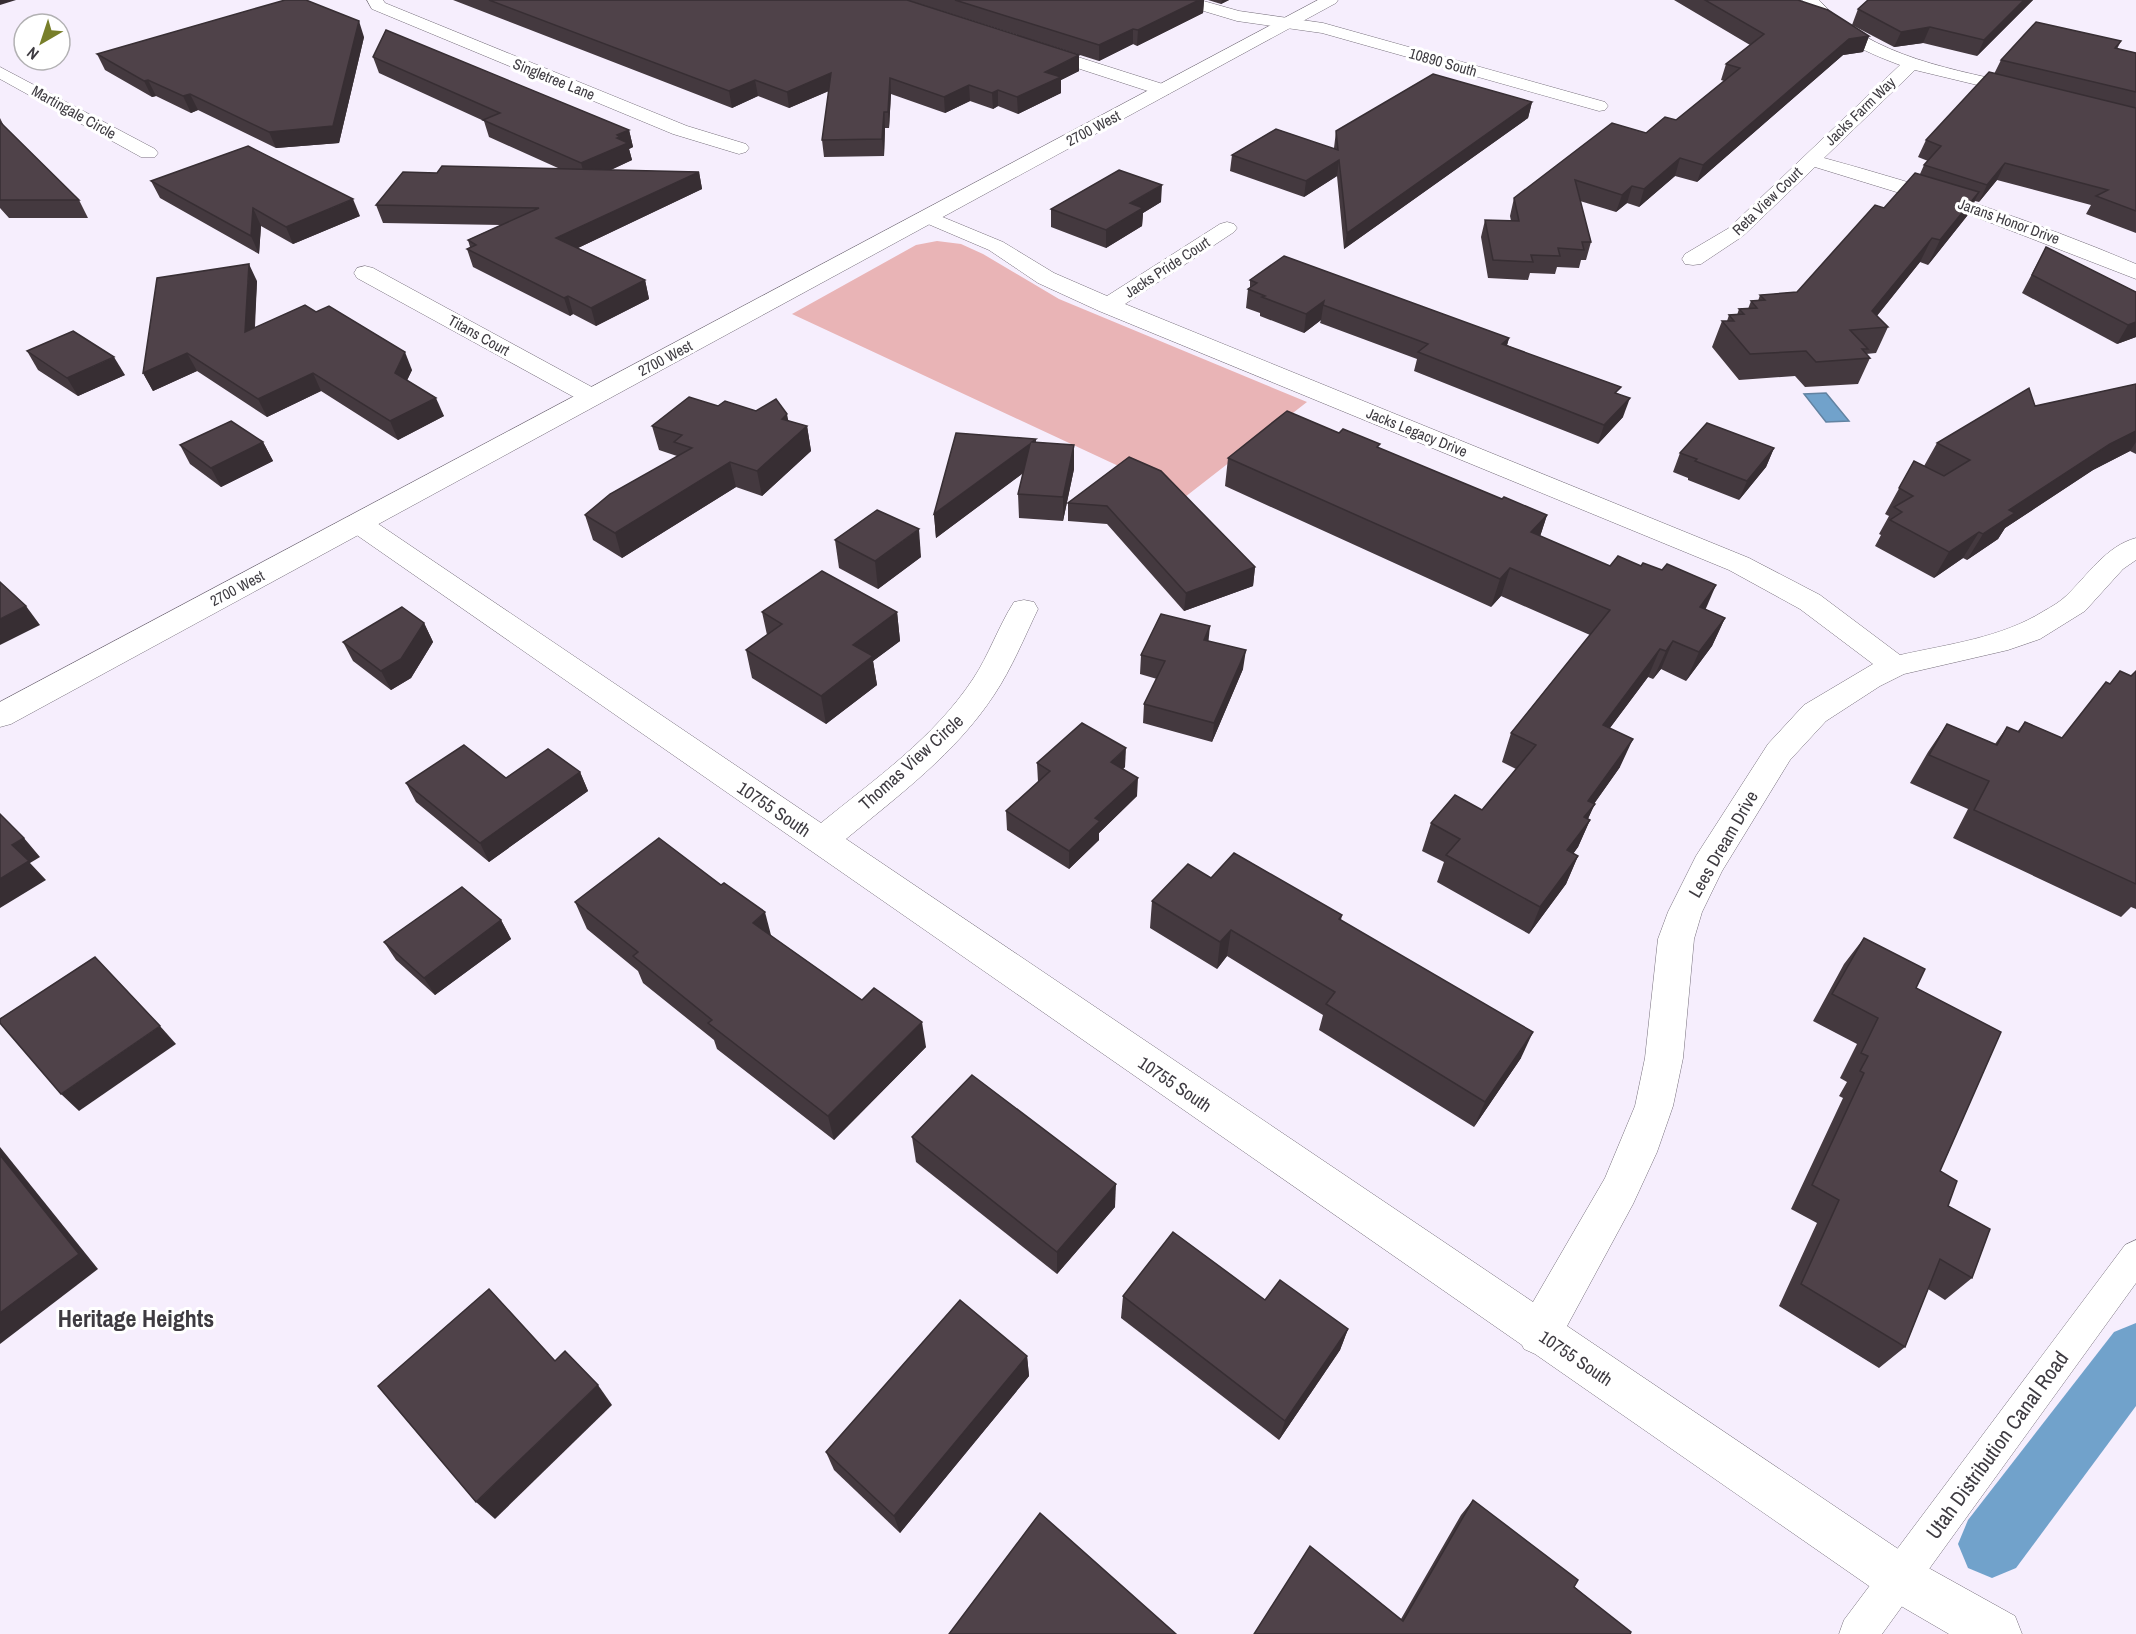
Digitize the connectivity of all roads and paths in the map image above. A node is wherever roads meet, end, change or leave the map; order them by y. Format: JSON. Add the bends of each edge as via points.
{"nodes":[{"id":1,"x":375,"y":0,"type":"edge"},
{"id":2,"x":1183,"y":0,"type":"edge"},
{"id":3,"x":1330,"y":0,"type":"edge"},
{"id":4,"x":1810,"y":0,"type":"edge"},
{"id":5,"x":1287,"y":24,"type":"junction"},
{"id":6,"x":1018,"y":43,"type":"edge"},
{"id":7,"x":1911,"y":63,"type":"junction"},
{"id":8,"x":0,"y":72,"type":"edge"},
{"id":9,"x":1163,"y":90,"type":"junction"},
{"id":10,"x":2037,"y":95,"type":"edge"},
{"id":11,"x":1599,"y":106,"type":"dead end"},
{"id":12,"x":739,"y":148,"type":"dead end"},
{"id":13,"x":148,"y":153,"type":"dead end"},
{"id":14,"x":1810,"y":160,"type":"junction"},
{"id":15,"x":928,"y":217,"type":"junction"},
{"id":16,"x":1227,"y":228,"type":"dead end"},
{"id":17,"x":1692,"y":259,"type":"dead end"},
{"id":18,"x":2136,"y":272,"type":"edge"},
{"id":19,"x":365,"y":273,"type":"dead end"},
{"id":20,"x":1107,"y":306,"type":"junction"},
{"id":21,"x":592,"y":397,"type":"junction"},
{"id":22,"x":358,"y":523,"type":"junction"},
{"id":23,"x":2136,"y":548,"type":"edge"},
{"id":24,"x":1024,"y":609,"type":"dead end"},
{"id":25,"x":1895,"y":666,"type":"junction"},
{"id":26,"x":0,"y":716,"type":"edge"},
{"id":27,"x":821,"y":841,"type":"junction"},
{"id":28,"x":2136,"y":1256,"type":"edge"},
{"id":29,"x":1539,"y":1334,"type":"junction"},
{"id":30,"x":1899,"y":1578,"type":"junction"},
{"id":31,"x":1858,"y":1634,"type":"edge"},
{"id":32,"x":1997,"y":1634,"type":"edge"}],
"edges":[{"from":1,"to":12,"type":"street","name":"Singletree Lane","via":[[378,6],[658,122]]},
{"from":2,"to":5,"type":"street","name":"10890 South","via":[[1237,16]]},
{"from":3,"to":5,"type":"street","name":"2700 West"},
{"from":4,"to":7,"type":"street","via":[[1840,29]]},
{"from":5,"to":9,"type":"street","name":"2700 West"},
{"from":5,"to":11,"type":"street","name":"10890 South","via":[[1323,28]]},
{"from":6,"to":9,"type":"street"},
{"from":7,"to":10,"type":"street"},
{"from":7,"to":14,"type":"street","name":"Jacks Farm Way"},
{"from":8,"to":13,"type":"street","name":"Martingale Circle"},
{"from":9,"to":15,"type":"street","name":"2700 West"},
{"from":14,"to":17,"type":"street","name":"Reta View Court","via":[[1736,232]]},
{"from":14,"to":18,"type":"street","name":"Jarans Honor Drive","via":[[1965,204]]},
{"from":15,"to":20,"type":"street","name":"Jacks Legacy Drive","via":[[996,246],[1053,281]]},
{"from":15,"to":21,"type":"street","name":"2700 West"},
{"from":16,"to":20,"type":"street","name":"Jacks Pride Court"},
{"from":19,"to":21,"type":"street","name":"Titans Court"},
{"from":20,"to":25,"type":"street","name":"Jacks Legacy Drive","via":[[1739,564],[1810,602]]},
{"from":21,"to":22,"type":"street","name":"2700 West"},
{"from":22,"to":26,"type":"street","name":"2700 West"},
{"from":22,"to":27,"type":"street","name":"10755 South"},
{"from":23,"to":25,"type":"street","name":"Lees Dream Drive","via":[[2113,563],[2075,604],[2030,632],[1983,647]]},
{"from":24,"to":27,"type":"street","name":"Thomas View Circle","via":[[991,674],[960,718],[917,761]]},
{"from":25,"to":29,"type":"street","name":"Lees Dream Drive","via":[[1815,713],[1796,731],[1695,887],[1676,939],[1664,1058],[1654,1106],[1618,1191]]},
{"from":27,"to":29,"type":"street","name":"10755 South"},
{"from":28,"to":30,"type":"lane","name":"Utah Distribution Canal Road"},
{"from":29,"to":30,"type":"street","name":"10755 South"},
{"from":30,"to":31,"type":"lane","name":"Utah Distribution Canal Road"},
{"from":30,"to":32,"type":"street","name":"10755 South"}]}
